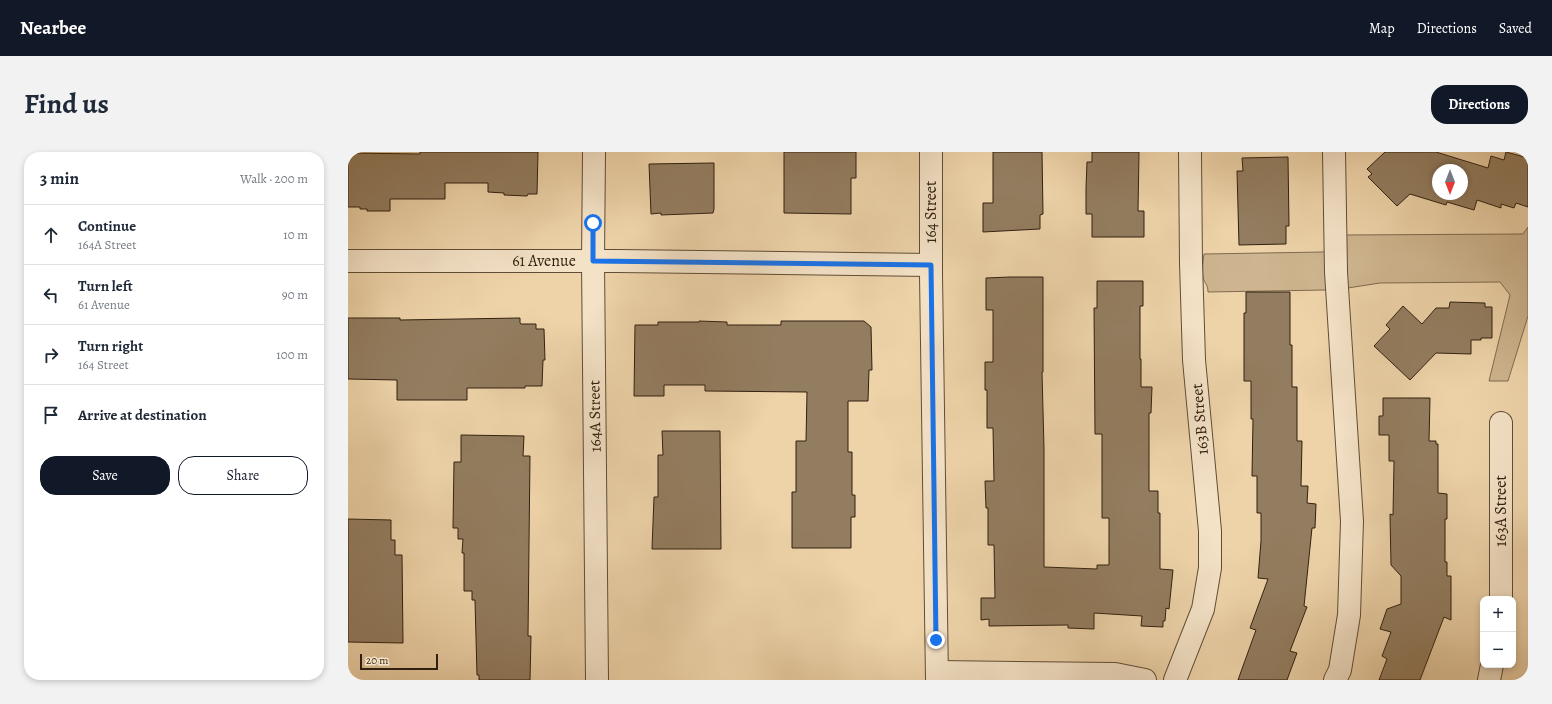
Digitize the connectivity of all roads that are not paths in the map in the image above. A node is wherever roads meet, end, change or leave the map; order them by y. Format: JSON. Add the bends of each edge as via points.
{"nodes":[{"id":1,"x":594,"y":152,"type":"edge"},
{"id":2,"x":931,"y":152,"type":"edge"},
{"id":3,"x":1190,"y":152,"type":"edge"},
{"id":4,"x":1334,"y":152,"type":"edge"},
{"id":5,"x":348,"y":261,"type":"edge"},
{"id":6,"x":593,"y":261,"type":"junction"},
{"id":7,"x":931,"y":265,"type":"junction"},
{"id":8,"x":1501,"y":423,"type":"dead end"},
{"id":9,"x":1501,"y":596,"type":"edge"},
{"id":10,"x":1491,"y":668,"type":"edge"},
{"id":11,"x":937,"y":676,"type":"edge"},
{"id":12,"x":597,"y":680,"type":"edge"},
{"id":13,"x":1145,"y":680,"type":"edge"},
{"id":14,"x":1175,"y":680,"type":"edge"},
{"id":15,"x":1335,"y":680,"type":"edge"},
{"id":16,"x":1489,"y":680,"type":"edge"}],
"edges":[{"from":1,"to":6,"type":"street","name":"164A Street"},
{"from":2,"to":7,"type":"street","name":"164 Street"},
{"from":3,"to":14,"type":"street","name":"163B Street","via":[[1194,360],[1210,531],[1210,568],[1203,609]]},
{"from":4,"to":15,"type":"street","via":[[1336,272],[1352,521],[1349,615],[1340,670]]},
{"from":5,"to":6,"type":"street","name":"61 Avenue"},
{"from":6,"to":7,"type":"street","name":"61 Avenue"},
{"from":6,"to":12,"type":"street","name":"164A Street"},
{"from":7,"to":11,"type":"street","name":"164 Street"},
{"from":8,"to":9,"type":"street","name":"163A Street"},
{"from":10,"to":16,"type":"street"},
{"from":11,"to":13,"type":"street","via":[[1115,674]]}]}
